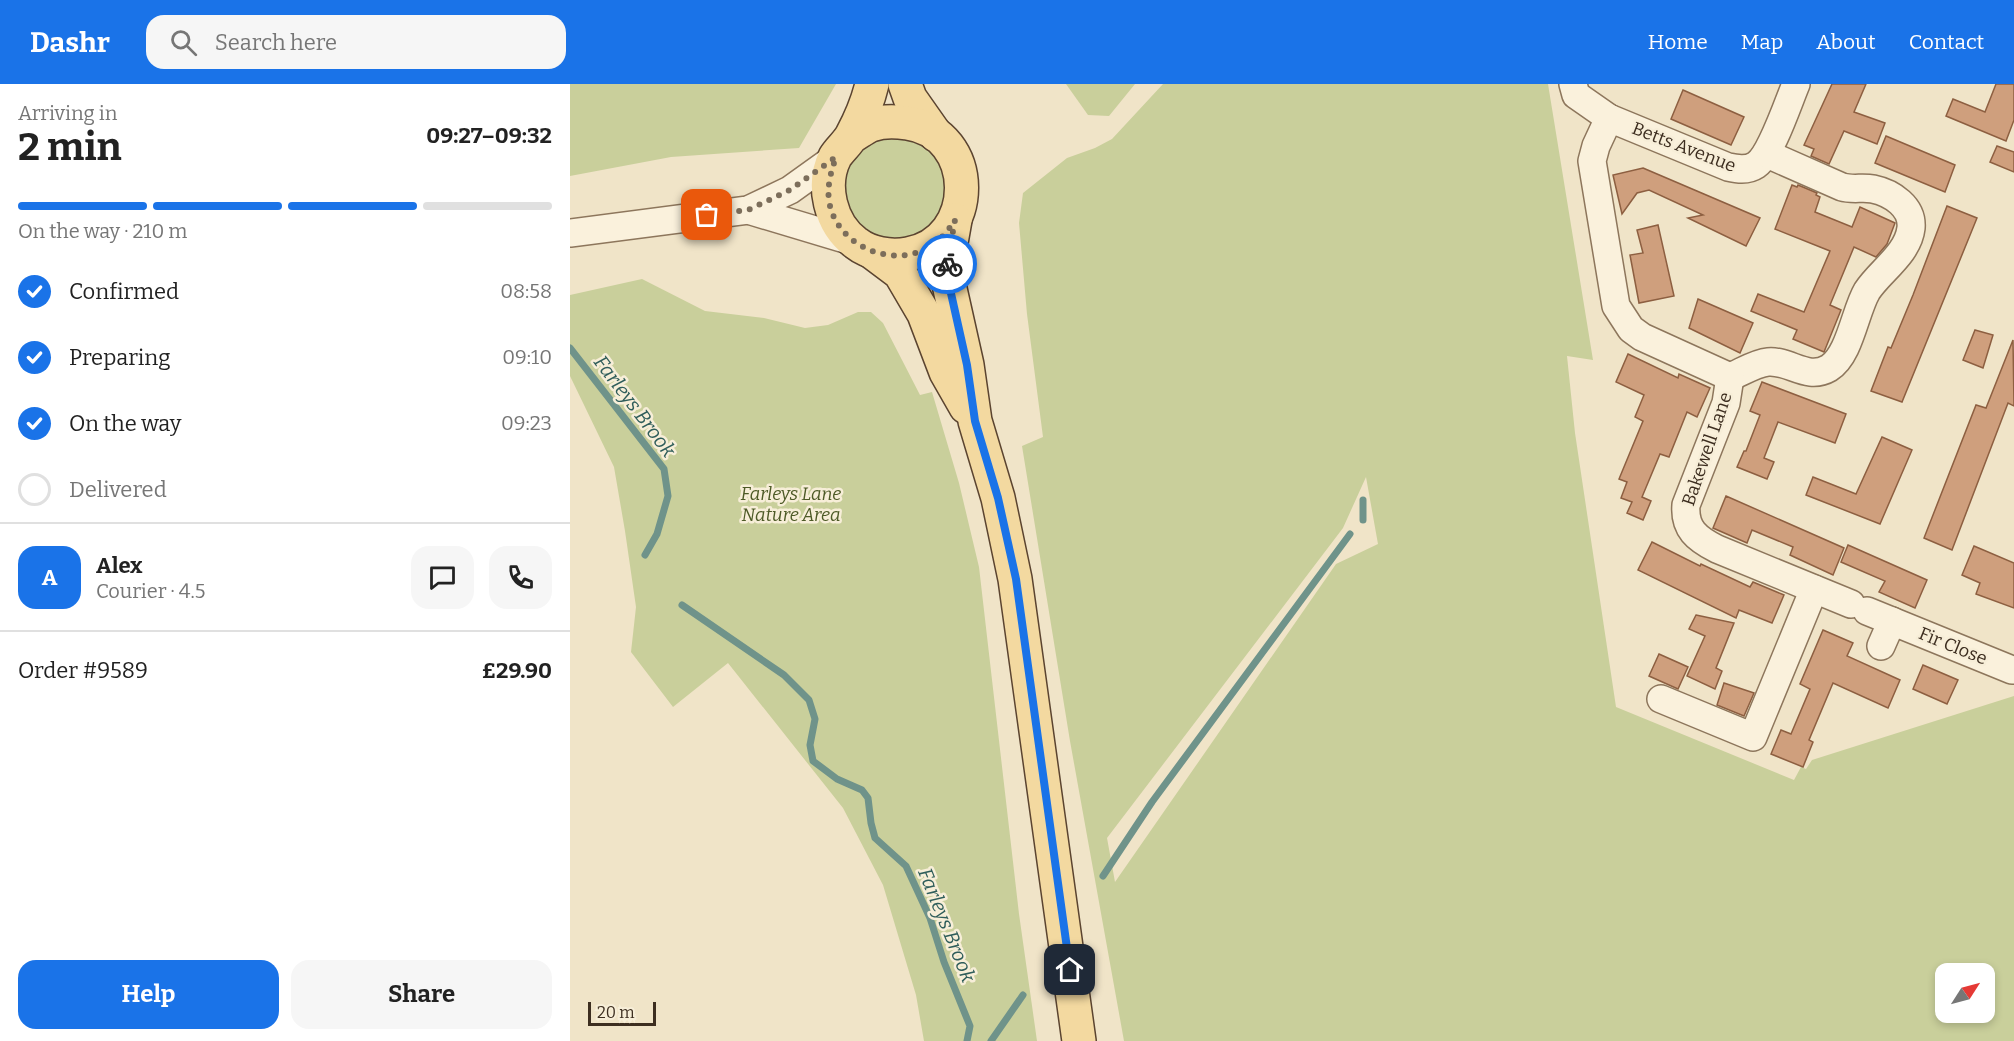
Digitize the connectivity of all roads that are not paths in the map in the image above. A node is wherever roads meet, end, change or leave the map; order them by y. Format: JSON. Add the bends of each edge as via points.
{"nodes":[{"id":1,"x":872,"y":84,"type":"edge"},
{"id":2,"x":905,"y":84,"type":"edge"},
{"id":3,"x":1573,"y":84,"type":"edge"},
{"id":4,"x":1796,"y":84,"type":"edge"},
{"id":5,"x":1609,"y":118,"type":"junction"},
{"id":6,"x":936,"y":135,"type":"junction"},
{"id":7,"x":843,"y":147,"type":"junction"},
{"id":8,"x":1767,"y":154,"type":"junction"},
{"id":9,"x":748,"y":210,"type":"junction"},
{"id":10,"x":955,"y":220,"type":"junction"},
{"id":11,"x":570,"y":233,"type":"edge"},
{"id":12,"x":864,"y":247,"type":"junction"},
{"id":13,"x":1730,"y":376,"type":"junction"},
{"id":14,"x":975,"y":421,"type":"junction"},
{"id":15,"x":1814,"y":589,"type":"junction"},
{"id":16,"x":1859,"y":608,"type":"joint"},
{"id":17,"x":1892,"y":621,"type":"junction"},
{"id":18,"x":1881,"y":646,"type":"dead end"},
{"id":19,"x":2014,"y":670,"type":"edge"},
{"id":20,"x":1661,"y":699,"type":"dead end"},
{"id":21,"x":1080,"y":1041,"type":"edge"}],
"edges":[{"from":1,"to":7,"type":"main road"},
{"from":2,"to":6,"type":"main road"},
{"from":3,"to":5,"type":"street","name":"Betts Avenue","via":[[1576,95]]},
{"from":4,"to":8,"type":"street"},
{"from":5,"to":8,"type":"street","name":"Betts Avenue","via":[[1728,167],[1742,170],[1755,166]]},
{"from":5,"to":13,"type":"street","name":"Bakewell Lane","via":[[1592,161],[1616,306],[1631,329],[1642,337]]},
{"from":6,"to":7,"type":"main road","via":[[916,124],[893,121],[871,125]]},
{"from":6,"to":10,"type":"main road","via":[[952,152],[961,174],[962,198]]},
{"from":7,"to":9,"type":"street","via":[[790,190]]},
{"from":7,"to":12,"type":"main road","via":[[828,180],[830,203],[838,225]]},
{"from":8,"to":13,"type":"street","via":[[1845,188],[1873,189],[1897,199],[1908,211],[1911,228],[1903,248],[1867,292],[1840,356],[1831,367],[1802,372],[1766,362]]},
{"from":9,"to":11,"type":"street"},
{"from":9,"to":12,"type":"street"},
{"from":10,"to":12,"type":"main road","via":[[940,239],[920,252],[896,256]]},
{"from":10,"to":14,"type":"main road","via":[[946,271]]},
{"from":12,"to":14,"type":"main road","via":[[900,273],[924,314],[946,372]]},
{"from":13,"to":15,"type":"street","name":"Bakewell Lane","via":[[1726,403],[1686,505],[1685,517],[1703,542]]},
{"from":14,"to":21,"type":"main road","via":[[1016,579]]},
{"from":15,"to":16,"type":"street","name":"Bakewell Lane"},
{"from":15,"to":20,"type":"street","via":[[1754,737]]},
{"from":16,"to":17,"type":"street","name":"Fir Close"},
{"from":17,"to":18,"type":"street"},
{"from":17,"to":19,"type":"street","name":"Fir Close"}]}
